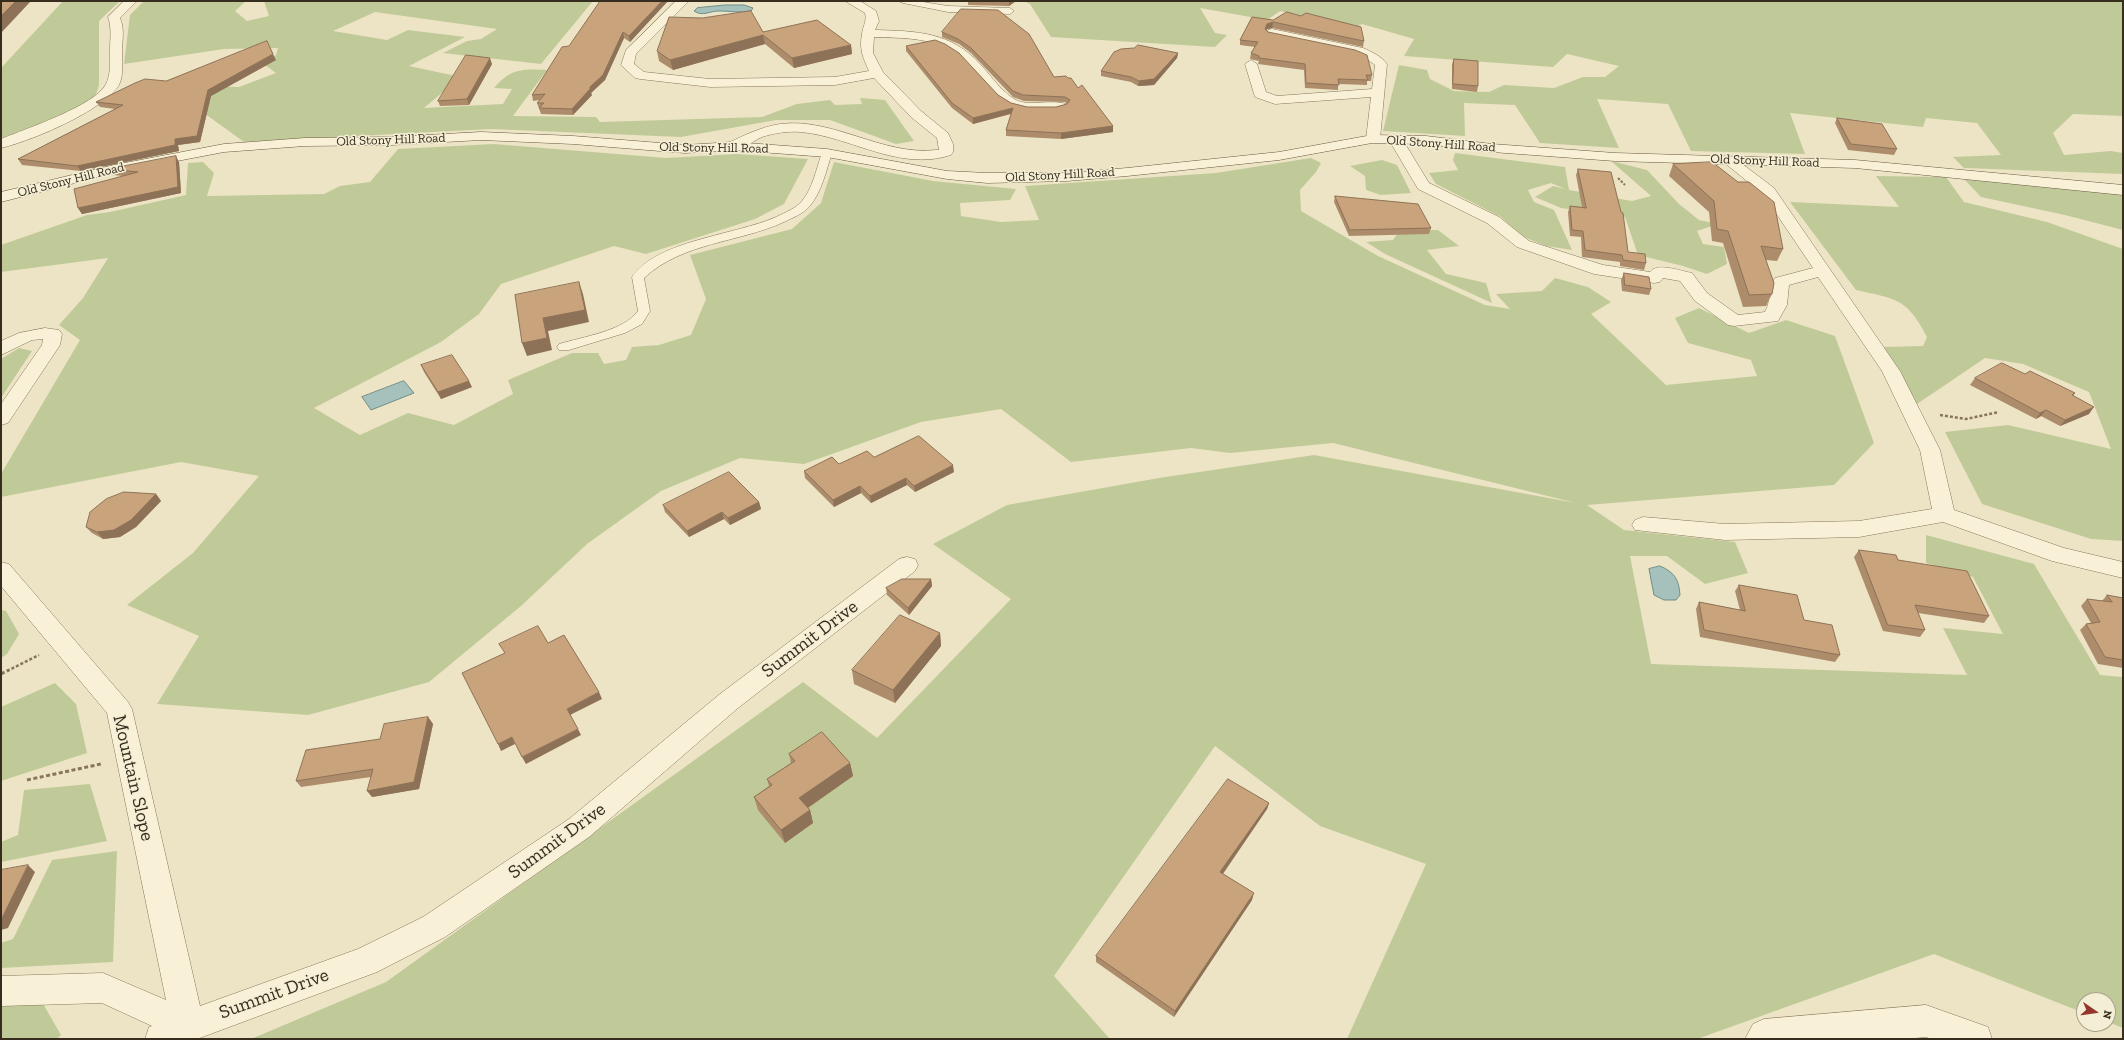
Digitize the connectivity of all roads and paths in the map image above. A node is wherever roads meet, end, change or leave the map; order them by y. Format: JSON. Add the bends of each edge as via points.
{"nodes":[{"id":1,"x":131,"y":1,"type":"edge"},
{"id":2,"x":683,"y":1,"type":"edge"},
{"id":3,"x":903,"y":1,"type":"edge"},
{"id":4,"x":856,"y":2,"type":"edge"},
{"id":5,"x":1010,"y":11,"type":"dead end"},
{"id":6,"x":868,"y":33,"type":"junction"},
{"id":7,"x":1272,"y":33,"type":"edge"},
{"id":8,"x":1251,"y":64,"type":"dead end"},
{"id":9,"x":877,"y":74,"type":"junction"},
{"id":10,"x":1377,"y":93,"type":"junction"},
{"id":11,"x":1061,"y":106,"type":"edge"},
{"id":12,"x":1373,"y":140,"type":"junction"},
{"id":13,"x":1396,"y":140,"type":"junction"},
{"id":14,"x":1,"y":144,"type":"edge"},
{"id":15,"x":733,"y":146,"type":"junction"},
{"id":16,"x":827,"y":153,"type":"junction"},
{"id":17,"x":1728,"y":160,"type":"junction"},
{"id":18,"x":2123,"y":190,"type":"edge"},
{"id":19,"x":1,"y":197,"type":"edge"},
{"id":20,"x":1823,"y":270,"type":"junction"},
{"id":21,"x":564,"y":347,"type":"dead end"},
{"id":22,"x":1,"y":349,"type":"edge"},
{"id":23,"x":1910,"y":410,"type":"junction"},
{"id":24,"x":1999,"y":412,"type":"dead end"},
{"id":25,"x":1,"y":419,"type":"edge"},
{"id":26,"x":1944,"y":514,"type":"junction"},
{"id":27,"x":1643,"y":525,"type":"dead end"},
{"id":28,"x":907,"y":565,"type":"dead end"},
{"id":29,"x":1,"y":570,"type":"edge"},
{"id":30,"x":2123,"y":570,"type":"edge"},
{"id":31,"x":63,"y":643,"type":"junction"},
{"id":32,"x":1,"y":674,"type":"edge"},
{"id":33,"x":129,"y":758,"type":"junction"},
{"id":34,"x":27,"y":780,"type":"dead end"},
{"id":35,"x":1,"y":991,"type":"edge"},
{"id":36,"x":174,"y":1032,"type":"edge"},
{"id":37,"x":1761,"y":1039,"type":"edge"},
{"id":38,"x":1976,"y":1039,"type":"edge"}],
"edges":[{"from":1,"to":14,"type":"street","via":[[114,17],[117,25],[113,84],[105,96],[81,111]]},
{"from":2,"to":9,"type":"street","via":[[630,53],[627,65],[640,75],[733,83],[835,81]]},
{"from":3,"to":5,"type":"lane","via":[[948,8]]},
{"from":4,"to":6,"type":"street","via":[[870,11],[873,21]]},
{"from":6,"to":9,"type":"street","via":[[867,53]]},
{"from":6,"to":11,"type":"street","via":[[904,34],[928,38],[951,46],[965,55],[1003,100],[1017,106]]},
{"from":7,"to":10,"type":"street","via":[[1359,51],[1371,56],[1381,64]]},
{"from":8,"to":10,"type":"street","via":[[1260,94],[1275,100]]},
{"from":9,"to":15,"type":"street","via":[[916,114],[943,136],[946,152],[937,156],[901,153],[872,147],[831,132],[803,127],[778,128],[763,132]]},
{"from":10,"to":12,"type":"street"},
{"from":12,"to":13,"type":"street","name":"Old Stony Hill Road"},
{"from":12,"to":16,"type":"street","name":"Old Stony Hill Road","via":[[1279,156],[1051,177],[987,178],[947,175]]},
{"from":13,"to":17,"type":"street","name":"Old Stony Hill Road","via":[[1426,140],[1492,148],[1615,157]]},
{"from":13,"to":20,"type":"street","via":[[1423,186],[1493,220],[1523,244],[1600,270],[1654,278],[1659,272],[1686,277],[1701,297],[1734,321],[1772,316],[1778,305],[1781,282]]},
{"from":15,"to":16,"type":"street","name":"Old Stony Hill Road"},
{"from":15,"to":19,"type":"street","name":"Old Stony Hill Road","via":[[685,149],[481,136],[238,147],[114,169]]},
{"from":16,"to":21,"type":"lane","via":[[811,194],[802,209],[770,226],[672,253],[648,266],[638,277],[644,311],[637,321],[620,330]]},
{"from":17,"to":18,"type":"street","name":"Old Stony Hill Road","via":[[1855,164]]},
{"from":17,"to":20,"type":"street","via":[[1768,191]]},
{"from":20,"to":23,"type":"street","via":[[1891,371]]},
{"from":22,"to":25,"type":"street","via":[[26,336],[38,333],[53,334],[51,345]]},
{"from":23,"to":24,"type":"path","via":[[1966,419]]},
{"from":23,"to":26,"type":"street","via":[[1930,450]]},
{"from":26,"to":27,"type":"street","via":[[1851,529],[1725,532]]},
{"from":26,"to":30,"type":"street","via":[[2060,555]]},
{"from":28,"to":36,"type":"street","name":"Summit Drive","via":[[729,701],[579,828],[434,927],[366,962]]},
{"from":29,"to":31,"type":"street","name":"Mountain Slope"},
{"from":31,"to":32,"type":"path"},
{"from":31,"to":33,"type":"street","name":"Mountain Slope","via":[[119,708]]},
{"from":33,"to":34,"type":"path"},
{"from":33,"to":36,"type":"street","name":"Mountain Slope"},
{"from":35,"to":36,"type":"street","via":[[103,988]]},
{"from":37,"to":38,"type":"street","via":[[1764,1035],[1926,1021]]}]}
